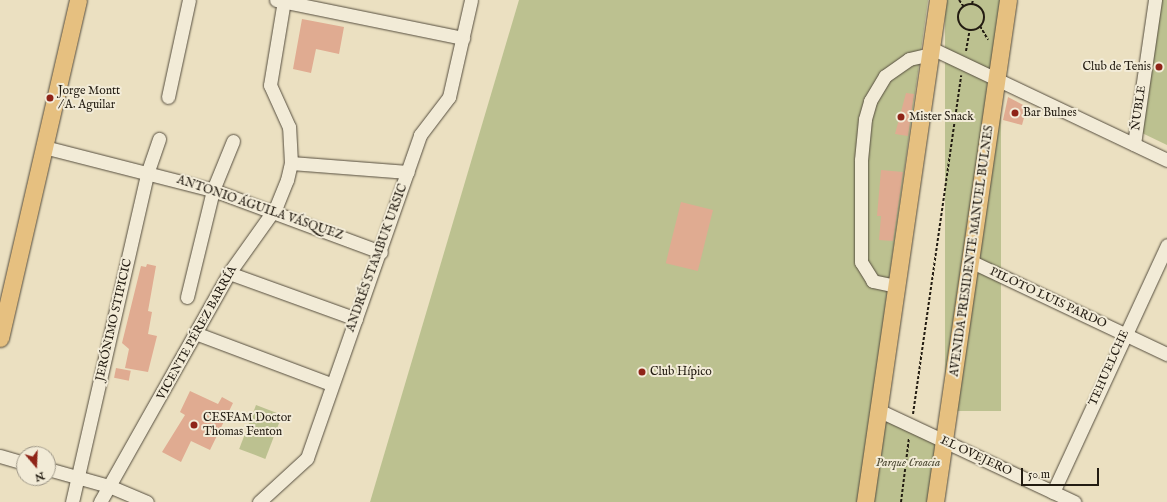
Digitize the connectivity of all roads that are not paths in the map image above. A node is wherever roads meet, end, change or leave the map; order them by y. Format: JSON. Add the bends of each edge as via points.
{"nodes":[{"id":1,"x":78,"y":0,"type":"edge"},
{"id":2,"x":189,"y":0,"type":"edge"},
{"id":3,"x":281,"y":0,"type":"edge"},
{"id":4,"x":471,"y":0,"type":"edge"},
{"id":5,"x":938,"y":0,"type":"edge"},
{"id":6,"x":1008,"y":0,"type":"edge"},
{"id":7,"x":1155,"y":0,"type":"edge"},
{"id":8,"x":463,"y":38,"type":"junction"},
{"id":9,"x":931,"y":51,"type":"junction"},
{"id":10,"x":997,"y":79,"type":"junction"},
{"id":11,"x":168,"y":97,"type":"dead end"},
{"id":12,"x":160,"y":140,"type":"dead end"},
{"id":13,"x":233,"y":141,"type":"dead end"},
{"id":14,"x":1134,"y":144,"type":"junction"},
{"id":15,"x":44,"y":147,"type":"junction"},
{"id":16,"x":1167,"y":160,"type":"edge"},
{"id":17,"x":291,"y":163,"type":"junction"},
{"id":18,"x":148,"y":171,"type":"junction"},
{"id":19,"x":408,"y":172,"type":"junction"},
{"id":20,"x":213,"y":190,"type":"junction"},
{"id":21,"x":271,"y":212,"type":"junction"},
{"id":22,"x":1167,"y":245,"type":"edge"},
{"id":23,"x":381,"y":252,"type":"junction"},
{"id":24,"x":972,"y":262,"type":"junction"},
{"id":25,"x":228,"y":273,"type":"junction"},
{"id":26,"x":896,"y":286,"type":"junction"},
{"id":27,"x":187,"y":297,"type":"dead end"},
{"id":28,"x":356,"y":319,"type":"junction"},
{"id":29,"x":2,"y":320,"type":"edge"},
{"id":30,"x":195,"y":333,"type":"junction"},
{"id":31,"x":1124,"y":334,"type":"junction"},
{"id":32,"x":0,"y":338,"type":"edge"},
{"id":33,"x":1167,"y":354,"type":"edge"},
{"id":34,"x":331,"y":384,"type":"junction"},
{"id":35,"x":878,"y":410,"type":"junction"},
{"id":36,"x":944,"y":441,"type":"junction"},
{"id":37,"x":0,"y":456,"type":"edge"},
{"id":38,"x":16,"y":460,"type":"edge"},
{"id":39,"x":56,"y":471,"type":"edge"},
{"id":40,"x":79,"y":477,"type":"junction"},
{"id":41,"x":109,"y":486,"type":"junction"},
{"id":42,"x":1053,"y":492,"type":"junction"},
{"id":43,"x":72,"y":502,"type":"edge"},
{"id":44,"x":100,"y":502,"type":"edge"},
{"id":45,"x":147,"y":502,"type":"edge"},
{"id":46,"x":259,"y":502,"type":"edge"},
{"id":47,"x":865,"y":502,"type":"edge"},
{"id":48,"x":935,"y":502,"type":"edge"},
{"id":49,"x":1074,"y":502,"type":"edge"}],
"edges":[{"from":1,"to":15,"type":"main road"},
{"from":2,"to":11,"type":"street"},
{"from":3,"to":8,"type":"street"},
{"from":3,"to":17,"type":"street","via":[[270,85],[289,127]]},
{"from":4,"to":8,"type":"street","name":"ANDRÉS STAMBUK URSIC"},
{"from":5,"to":9,"type":"main road"},
{"from":6,"to":10,"type":"main road","name":"AVENIDA PRESIDENTE MANUEL BULNES"},
{"from":7,"to":14,"type":"street","name":"ÑUBLE"},
{"from":8,"to":19,"type":"street","name":"ANDRÉS STAMBUK URSIC","via":[[449,97],[420,135]]},
{"from":9,"to":10,"type":"street"},
{"from":9,"to":26,"type":"main road"},
{"from":9,"to":26,"type":"street","via":[[909,59],[885,76],[870,101],[865,119],[861,160],[861,262],[873,281]]},
{"from":10,"to":14,"type":"street"},
{"from":10,"to":24,"type":"main road","name":"AVENIDA PRESIDENTE MANUEL BULNES"},
{"from":12,"to":18,"type":"street","name":"JERÓNIMO STIPICIC"},
{"from":13,"to":20,"type":"street"},
{"from":14,"to":16,"type":"street"},
{"from":15,"to":18,"type":"street","name":"ANTONIO ÁGUILA VÁSQUEZ"},
{"from":15,"to":29,"type":"main road"},
{"from":17,"to":19,"type":"street"},
{"from":17,"to":21,"type":"street","name":"VICENTE PÉREZ BARRÍA","via":[[280,198]]},
{"from":18,"to":20,"type":"street","name":"ANTONIO ÁGUILA VÁSQUEZ"},
{"from":18,"to":40,"type":"street","name":"JERÓNIMO STIPICIC"},
{"from":19,"to":23,"type":"street","name":"ANDRÉS STAMBUK URSIC"},
{"from":20,"to":21,"type":"street","name":"ANTONIO ÁGUILA VÁSQUEZ"},
{"from":20,"to":27,"type":"street"},
{"from":21,"to":23,"type":"street","name":"ANTONIO ÁGUILA VÁSQUEZ"},
{"from":21,"to":25,"type":"street","name":"VICENTE PÉREZ BARRÍA"},
{"from":22,"to":31,"type":"street","name":"TEHUELCHE"},
{"from":23,"to":28,"type":"street","name":"ANDRÉS STAMBUK URSIC"},
{"from":24,"to":31,"type":"street","name":"PILOTO LUIS PARDO"},
{"from":24,"to":36,"type":"main road","name":"AVENIDA PRESIDENTE MANUEL BULNES"},
{"from":25,"to":28,"type":"street"},
{"from":25,"to":30,"type":"street","name":"VICENTE PÉREZ BARRÍA"},
{"from":26,"to":35,"type":"main road"},
{"from":28,"to":34,"type":"street","name":"ANDRÉS STAMBUK URSIC"},
{"from":29,"to":32,"type":"main road"},
{"from":30,"to":34,"type":"street"},
{"from":30,"to":41,"type":"street","name":"VICENTE PÉREZ BARRÍA"},
{"from":31,"to":33,"type":"street","name":"PILOTO LUIS PARDO"},
{"from":31,"to":42,"type":"street","name":"TEHUELCHE"},
{"from":34,"to":46,"type":"street","name":"ANDRÉS STAMBUK URSIC","via":[[307,458]]},
{"from":35,"to":36,"type":"street","name":"EL OVEJERO"},
{"from":35,"to":47,"type":"main road"},
{"from":36,"to":42,"type":"street","name":"EL OVEJERO"},
{"from":36,"to":48,"type":"main road","name":"AVENIDA PRESIDENTE MANUEL BULNES"},
{"from":37,"to":38,"type":"street"},
{"from":39,"to":40,"type":"street"},
{"from":40,"to":41,"type":"street"},
{"from":40,"to":43,"type":"street","name":"JERÓNIMO STIPICIC"},
{"from":41,"to":44,"type":"street","name":"VICENTE PÉREZ BARRÍA"},
{"from":41,"to":45,"type":"street"},
{"from":42,"to":49,"type":"street","name":"EL OVEJERO"}]}
